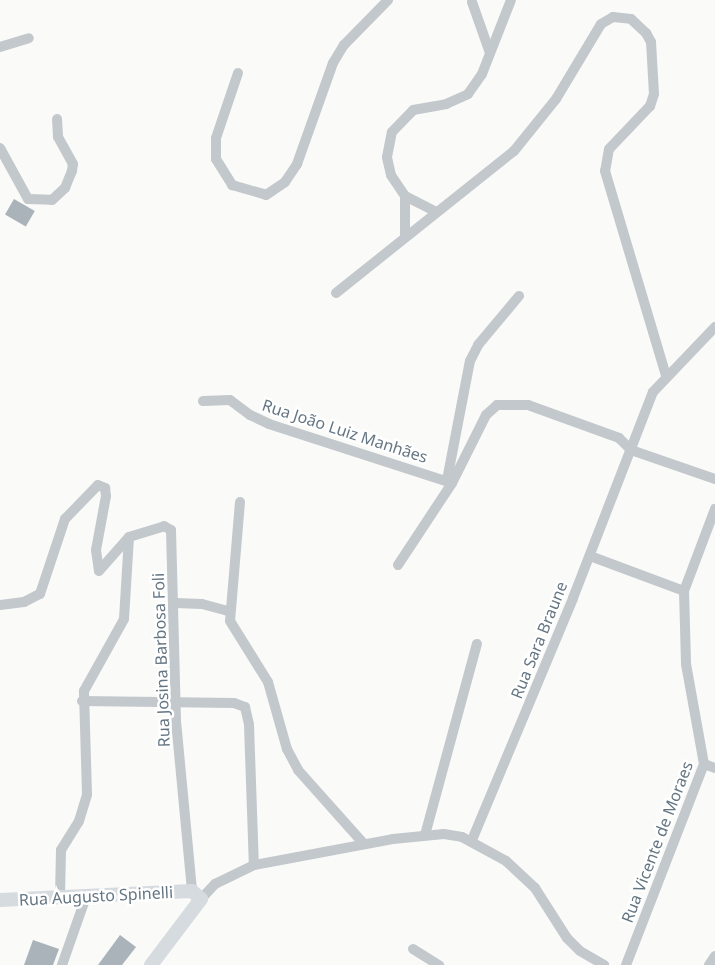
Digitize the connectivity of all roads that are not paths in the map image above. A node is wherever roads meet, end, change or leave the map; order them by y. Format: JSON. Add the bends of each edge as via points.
{"nodes":[{"id":1,"x":388,"y":0,"type":"edge"},
{"id":2,"x":472,"y":1,"type":"edge"},
{"id":3,"x":507,"y":1,"type":"edge"},
{"id":4,"x":29,"y":38,"type":"dead end"},
{"id":5,"x":0,"y":47,"type":"edge"},
{"id":6,"x":490,"y":53,"type":"junction"},
{"id":7,"x":238,"y":73,"type":"dead end"},
{"id":8,"x":57,"y":119,"type":"dead end"},
{"id":9,"x":0,"y":148,"type":"edge"},
{"id":10,"x":405,"y":196,"type":"junction"},
{"id":11,"x":436,"y":212,"type":"junction"},
{"id":12,"x":405,"y":238,"type":"junction"},
{"id":13,"x":336,"y":293,"type":"dead end"},
{"id":14,"x":519,"y":296,"type":"dead end"},
{"id":15,"x":715,"y":327,"type":"edge"},
{"id":16,"x":666,"y":375,"type":"junction"},
{"id":17,"x":203,"y":401,"type":"dead end"},
{"id":18,"x":631,"y":450,"type":"junction"},
{"id":19,"x":715,"y":479,"type":"edge"},
{"id":20,"x":449,"y":482,"type":"junction"},
{"id":21,"x":240,"y":502,"type":"dead end"},
{"id":22,"x":715,"y":509,"type":"edge"},
{"id":23,"x":128,"y":537,"type":"junction"},
{"id":24,"x":590,"y":556,"type":"junction"},
{"id":25,"x":398,"y":565,"type":"dead end"},
{"id":26,"x":684,"y":591,"type":"junction"},
{"id":27,"x":175,"y":604,"type":"junction"},
{"id":28,"x":0,"y":605,"type":"edge"},
{"id":29,"x":229,"y":611,"type":"junction"},
{"id":30,"x":478,"y":644,"type":"dead end"},
{"id":31,"x":82,"y":701,"type":"junction"},
{"id":32,"x":176,"y":705,"type":"junction"},
{"id":33,"x":704,"y":764,"type":"junction"},
{"id":34,"x":715,"y":768,"type":"edge"},
{"id":35,"x":425,"y":835,"type":"junction"},
{"id":36,"x":472,"y":840,"type":"junction"},
{"id":37,"x":364,"y":844,"type":"junction"},
{"id":38,"x":254,"y":865,"type":"junction"},
{"id":39,"x":196,"y":895,"type":"junction"},
{"id":40,"x":60,"y":897,"type":"junction"},
{"id":41,"x":86,"y":897,"type":"junction"},
{"id":42,"x":0,"y":900,"type":"edge"},
{"id":43,"x":413,"y":949,"type":"dead end"},
{"id":44,"x":715,"y":956,"type":"edge"},
{"id":45,"x":62,"y":965,"type":"edge"},
{"id":46,"x":151,"y":965,"type":"edge"},
{"id":47,"x":438,"y":965,"type":"edge"},
{"id":48,"x":604,"y":965,"type":"edge"},
{"id":49,"x":626,"y":965,"type":"edge"},
{"id":50,"x":709,"y":965,"type":"edge"}],
"edges":[{"from":1,"to":7,"type":"street","via":[[344,45],[333,63],[297,164],[285,182],[266,196],[232,185],[216,159],[216,138]]},
{"from":2,"to":6,"type":"street"},
{"from":3,"to":6,"type":"street"},
{"from":4,"to":5,"type":"street"},
{"from":6,"to":10,"type":"street","via":[[480,79],[468,94],[446,104],[413,110],[392,132],[387,149],[389,169]]},
{"from":8,"to":9,"type":"street","via":[[58,137],[73,164],[65,188],[52,200],[28,199]]},
{"from":10,"to":11,"type":"street"},
{"from":10,"to":12,"type":"street"},
{"from":11,"to":12,"type":"street"},
{"from":11,"to":16,"type":"street","via":[[514,151],[537,126],[601,24],[612,17],[631,18],[646,32],[651,42],[654,94],[640,119],[609,149],[605,171]]},
{"from":12,"to":13,"type":"street"},
{"from":14,"to":20,"type":"street","via":[[478,345],[470,361]]},
{"from":15,"to":16,"type":"street","name":"Rua Sara Braune"},
{"from":16,"to":18,"type":"street","name":"Rua Sara Braune","via":[[653,392]]},
{"from":17,"to":20,"type":"street","name":"Rua João Luiz Manhães","via":[[230,400],[264,422]]},
{"from":18,"to":19,"type":"street"},
{"from":18,"to":20,"type":"street","via":[[619,438],[595,428],[528,405],[507,402],[486,415]]},
{"from":18,"to":24,"type":"street","name":"Rua Sara Braune"},
{"from":20,"to":25,"type":"street"},
{"from":21,"to":29,"type":"street"},
{"from":22,"to":26,"type":"street"},
{"from":23,"to":27,"type":"street","name":"Rua Josina Barbosa Foli","via":[[166,526],[172,532]]},
{"from":23,"to":28,"type":"street","via":[[106,568],[98,570],[96,550],[106,496],[103,486],[95,486],[65,519],[40,594],[24,602]]},
{"from":23,"to":31,"type":"street","via":[[124,619],[87,682]]},
{"from":24,"to":26,"type":"street"},
{"from":24,"to":36,"type":"street","name":"Rua Sara Braune"},
{"from":26,"to":33,"type":"street","name":"Rua Vicente de Moraes","via":[[686,664]]},
{"from":27,"to":29,"type":"street","via":[[202,604]]},
{"from":27,"to":32,"type":"street","name":"Rua Josina Barbosa Foli"},
{"from":29,"to":37,"type":"street","via":[[236,634],[268,682],[287,749],[298,770]]},
{"from":30,"to":35,"type":"street"},
{"from":31,"to":32,"type":"street"},
{"from":31,"to":40,"type":"street","via":[[87,794],[79,821],[61,850]]},
{"from":32,"to":38,"type":"street","via":[[234,703],[248,710]]},
{"from":32,"to":39,"type":"street","name":"Rua Josina Barbosa Foli"},
{"from":33,"to":34,"type":"street"},
{"from":33,"to":49,"type":"street","name":"Rua Vicente de Moraes"},
{"from":35,"to":36,"type":"street"},
{"from":35,"to":37,"type":"street"},
{"from":36,"to":48,"type":"street","via":[[506,861],[535,888],[567,938],[580,951]]},
{"from":37,"to":38,"type":"street"},
{"from":38,"to":39,"type":"street"},
{"from":39,"to":41,"type":"street","name":"Rua Augusto Spinelli"},
{"from":39,"to":46,"type":"street"},
{"from":40,"to":41,"type":"street","name":"Rua Augusto Spinelli"},
{"from":40,"to":42,"type":"street","name":"Rua Augusto Spinelli"},
{"from":41,"to":45,"type":"street"},
{"from":43,"to":47,"type":"street"},
{"from":44,"to":50,"type":"street"}]}
